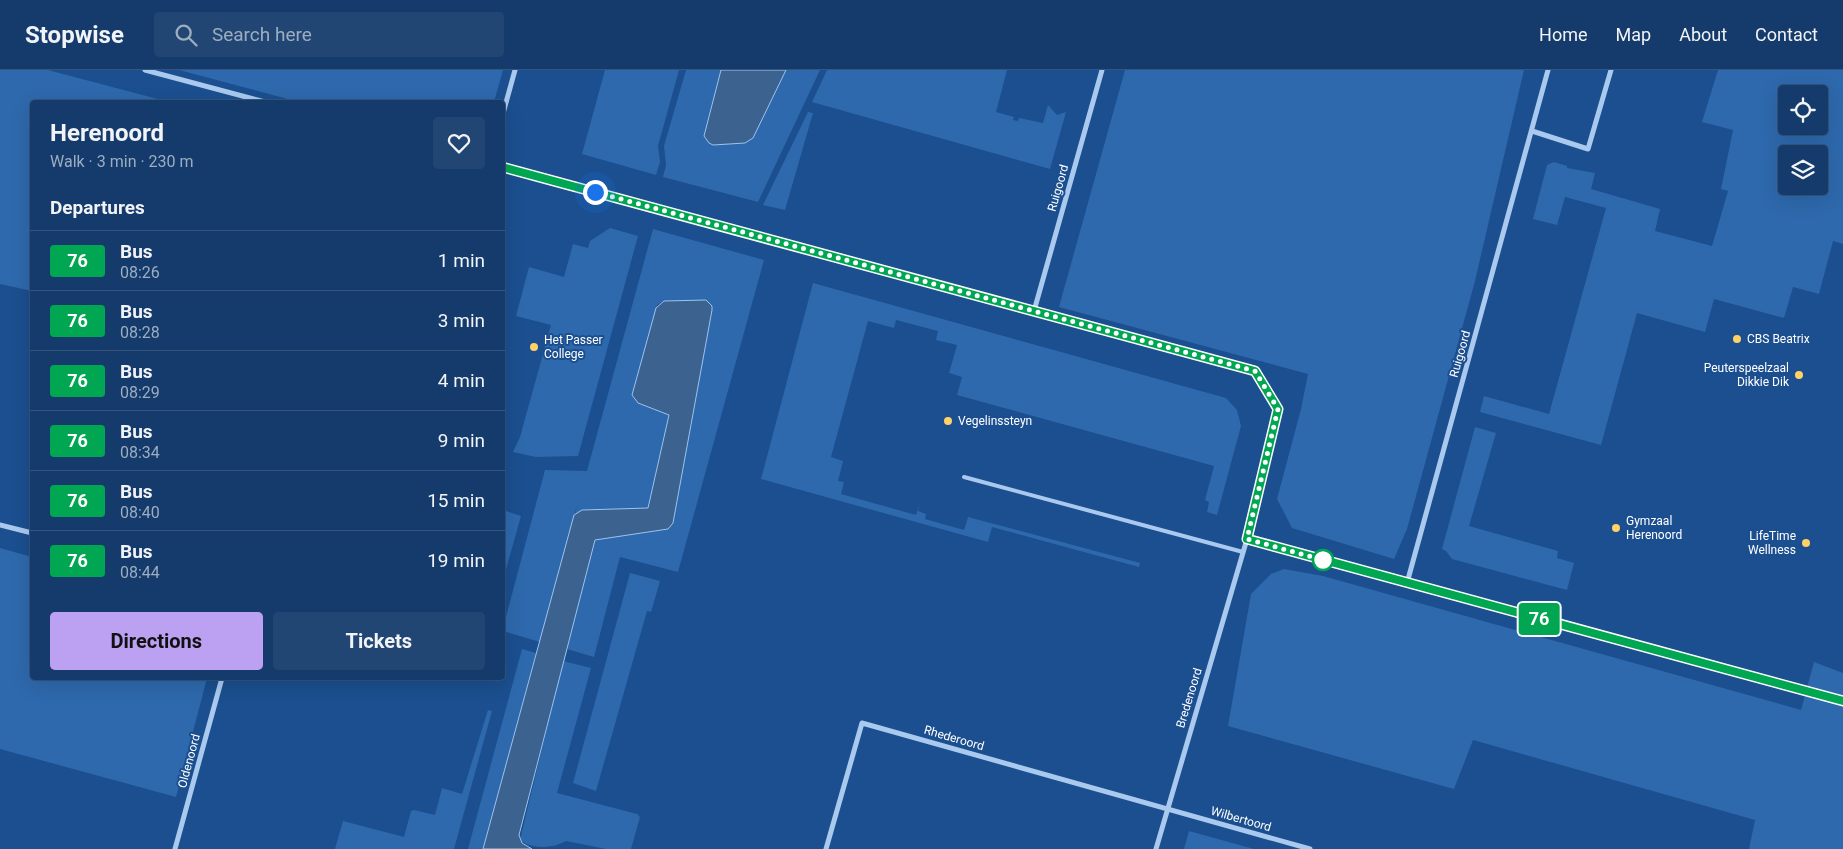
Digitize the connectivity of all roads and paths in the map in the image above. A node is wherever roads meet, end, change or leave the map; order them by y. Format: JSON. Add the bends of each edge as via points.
{"nodes":[{"id":1,"x":145,"y":70,"type":"edge"},
{"id":2,"x":515,"y":70,"type":"edge"},
{"id":3,"x":1102,"y":70,"type":"edge"},
{"id":4,"x":1548,"y":70,"type":"edge"},
{"id":5,"x":1611,"y":70,"type":"edge"},
{"id":6,"x":258,"y":100,"type":"edge"},
{"id":7,"x":505,"y":106,"type":"edge"},
{"id":8,"x":1532,"y":131,"type":"junction"},
{"id":9,"x":505,"y":168,"type":"edge"},
{"id":10,"x":1034,"y":311,"type":"junction"},
{"id":11,"x":964,"y":477,"type":"dead end"},
{"id":12,"x":0,"y":524,"type":"edge"},
{"id":13,"x":30,"y":532,"type":"edge"},
{"id":14,"x":1247,"y":539,"type":"junction"},
{"id":15,"x":1243,"y":552,"type":"junction"},
{"id":16,"x":1407,"y":583,"type":"junction"},
{"id":17,"x":221,"y":680,"type":"edge"},
{"id":18,"x":1843,"y":701,"type":"edge"},
{"id":19,"x":1166,"y":809,"type":"junction"},
{"id":20,"x":175,"y":849,"type":"edge"},
{"id":21,"x":826,"y":849,"type":"edge"},
{"id":22,"x":1156,"y":849,"type":"edge"},
{"id":23,"x":1310,"y":849,"type":"edge"}],
"edges":[{"from":1,"to":6,"type":"street"},
{"from":2,"to":7,"type":"street"},
{"from":3,"to":10,"type":"street","name":"Ruigoord"},
{"from":4,"to":8,"type":"street","name":"Ruigoord"},
{"from":5,"to":8,"type":"street","via":[[1588,149]]},
{"from":8,"to":16,"type":"street","name":"Ruigoord"},
{"from":9,"to":10,"type":"street","name":"Bredenoord"},
{"from":10,"to":14,"type":"street","name":"Bredenoord","via":[[1255,371],[1278,409]]},
{"from":11,"to":15,"type":"lane"},
{"from":12,"to":13,"type":"street"},
{"from":14,"to":15,"type":"street","name":"Bredenoord"},
{"from":14,"to":16,"type":"street"},
{"from":15,"to":19,"type":"street","name":"Bredenoord"},
{"from":16,"to":18,"type":"street"},
{"from":17,"to":20,"type":"street","name":"Oldenoord"},
{"from":19,"to":21,"type":"street","name":"Rhederoord","via":[[862,723]]},
{"from":19,"to":22,"type":"street","name":"Bredenoord"},
{"from":19,"to":23,"type":"street","name":"Wilbertoord"}]}
